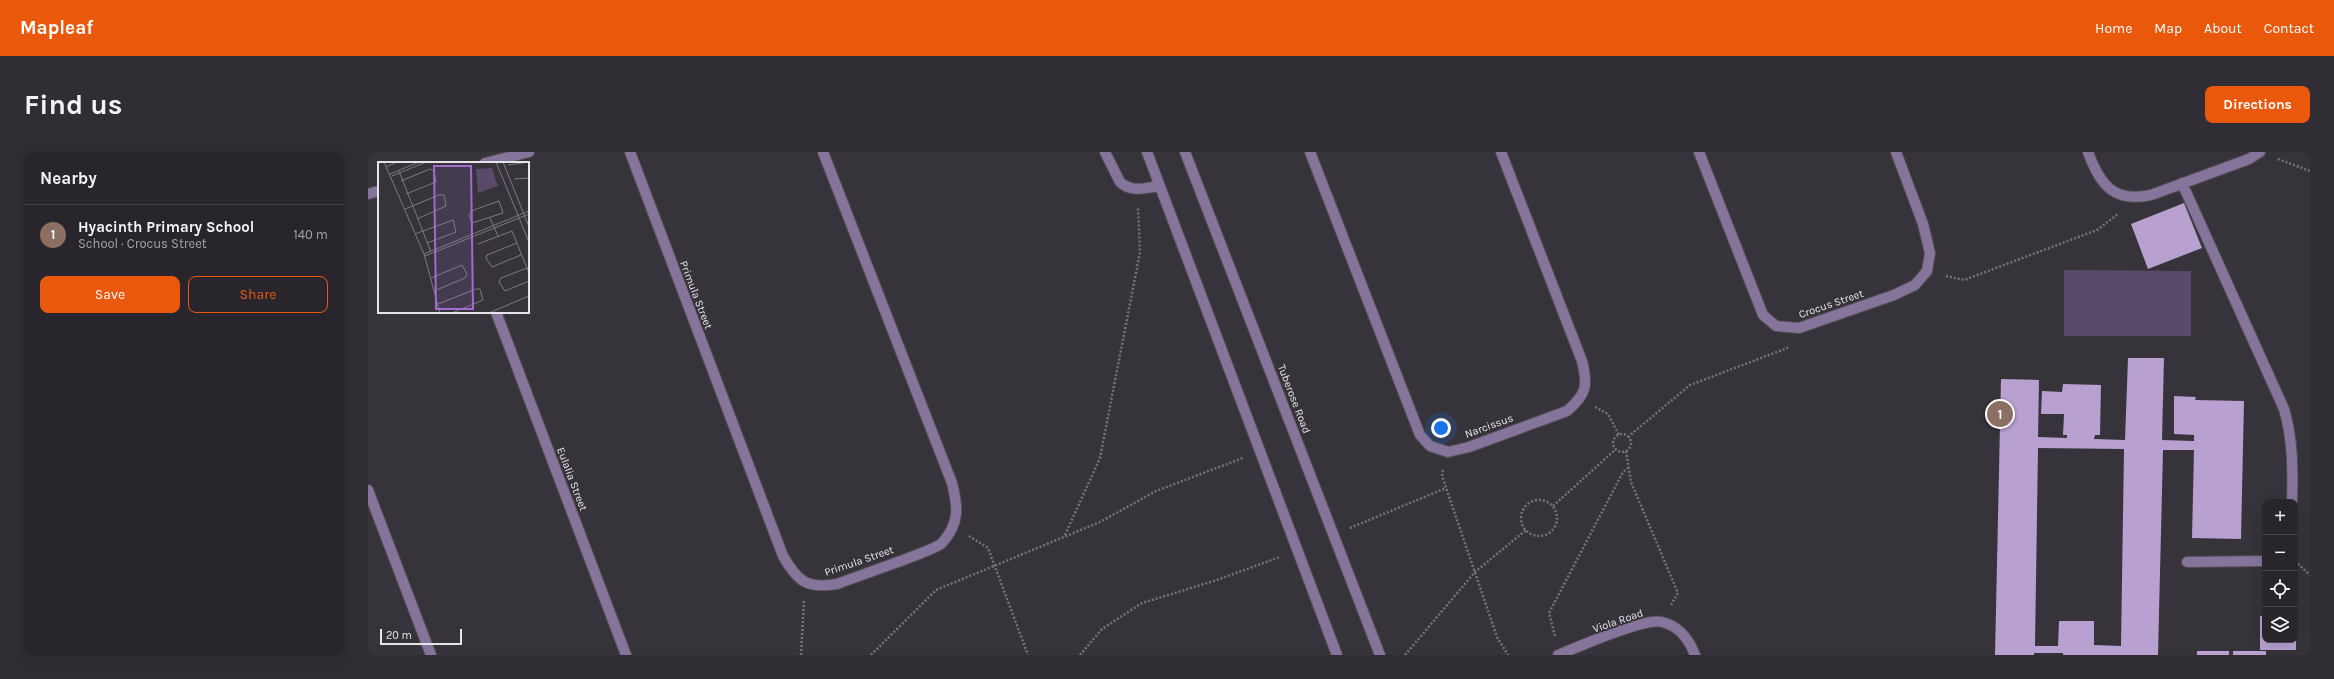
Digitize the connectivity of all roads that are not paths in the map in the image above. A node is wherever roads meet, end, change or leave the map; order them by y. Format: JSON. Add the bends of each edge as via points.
{"nodes":[{"id":1,"x":529,"y":152,"type":"edge"},
{"id":2,"x":630,"y":152,"type":"edge"},
{"id":3,"x":823,"y":152,"type":"edge"},
{"id":4,"x":1105,"y":152,"type":"edge"},
{"id":5,"x":1147,"y":152,"type":"edge"},
{"id":6,"x":1185,"y":152,"type":"edge"},
{"id":7,"x":1310,"y":152,"type":"edge"},
{"id":8,"x":1501,"y":152,"type":"edge"},
{"id":9,"x":1699,"y":152,"type":"edge"},
{"id":10,"x":1896,"y":152,"type":"edge"},
{"id":11,"x":2088,"y":152,"type":"edge"},
{"id":12,"x":2260,"y":152,"type":"edge"},
{"id":13,"x":489,"y":162,"type":"edge"},
{"id":14,"x":2182,"y":184,"type":"junction"},
{"id":15,"x":1159,"y":186,"type":"junction"},
{"id":16,"x":378,"y":191,"type":"edge"},
{"id":17,"x":368,"y":194,"type":"edge"},
{"id":18,"x":496,"y":313,"type":"edge"},
{"id":19,"x":368,"y":490,"type":"edge"},
{"id":20,"x":2292,"y":499,"type":"edge"},
{"id":21,"x":2262,"y":561,"type":"edge"},
{"id":22,"x":2187,"y":562,"type":"dead end"},
{"id":23,"x":1559,"y":654,"type":"edge"},
{"id":24,"x":431,"y":655,"type":"edge"},
{"id":25,"x":626,"y":655,"type":"edge"},
{"id":26,"x":1337,"y":655,"type":"edge"},
{"id":27,"x":1380,"y":655,"type":"edge"},
{"id":28,"x":1696,"y":655,"type":"edge"}],
"edges":[{"from":1,"to":13,"type":"street"},
{"from":2,"to":3,"type":"street","name":"Primula Street","via":[[783,556],[793,573],[805,583],[820,587],[837,584],[941,544],[954,527],[958,507],[952,483]]},
{"from":4,"to":15,"type":"street","via":[[1124,186],[1137,190]]},
{"from":5,"to":15,"type":"street"},
{"from":6,"to":27,"type":"street","name":"Tuberose Road"},
{"from":7,"to":8,"type":"street","name":"Narcissus","via":[[1420,435],[1430,446],[1448,452],[1469,447],[1567,411],[1580,400],[1586,380],[1582,361]]},
{"from":9,"to":10,"type":"street","name":"Crocus Street","via":[[1763,315],[1776,326],[1799,328],[1894,295],[1915,285],[1927,271],[1930,253],[1923,224]]},
{"from":11,"to":14,"type":"street","via":[[2101,180],[2116,195],[2134,199]]},
{"from":12,"to":14,"type":"street","via":[[2249,159]]},
{"from":14,"to":20,"type":"street","via":[[2284,409],[2290,441]]},
{"from":15,"to":26,"type":"street"},
{"from":16,"to":17,"type":"street"},
{"from":18,"to":25,"type":"street","name":"Eulalia Street"},
{"from":19,"to":24,"type":"street"},
{"from":21,"to":22,"type":"street"},
{"from":23,"to":28,"type":"street","name":"Viola Road","via":[[1642,623],[1661,621],[1679,629],[1692,645]]}]}
